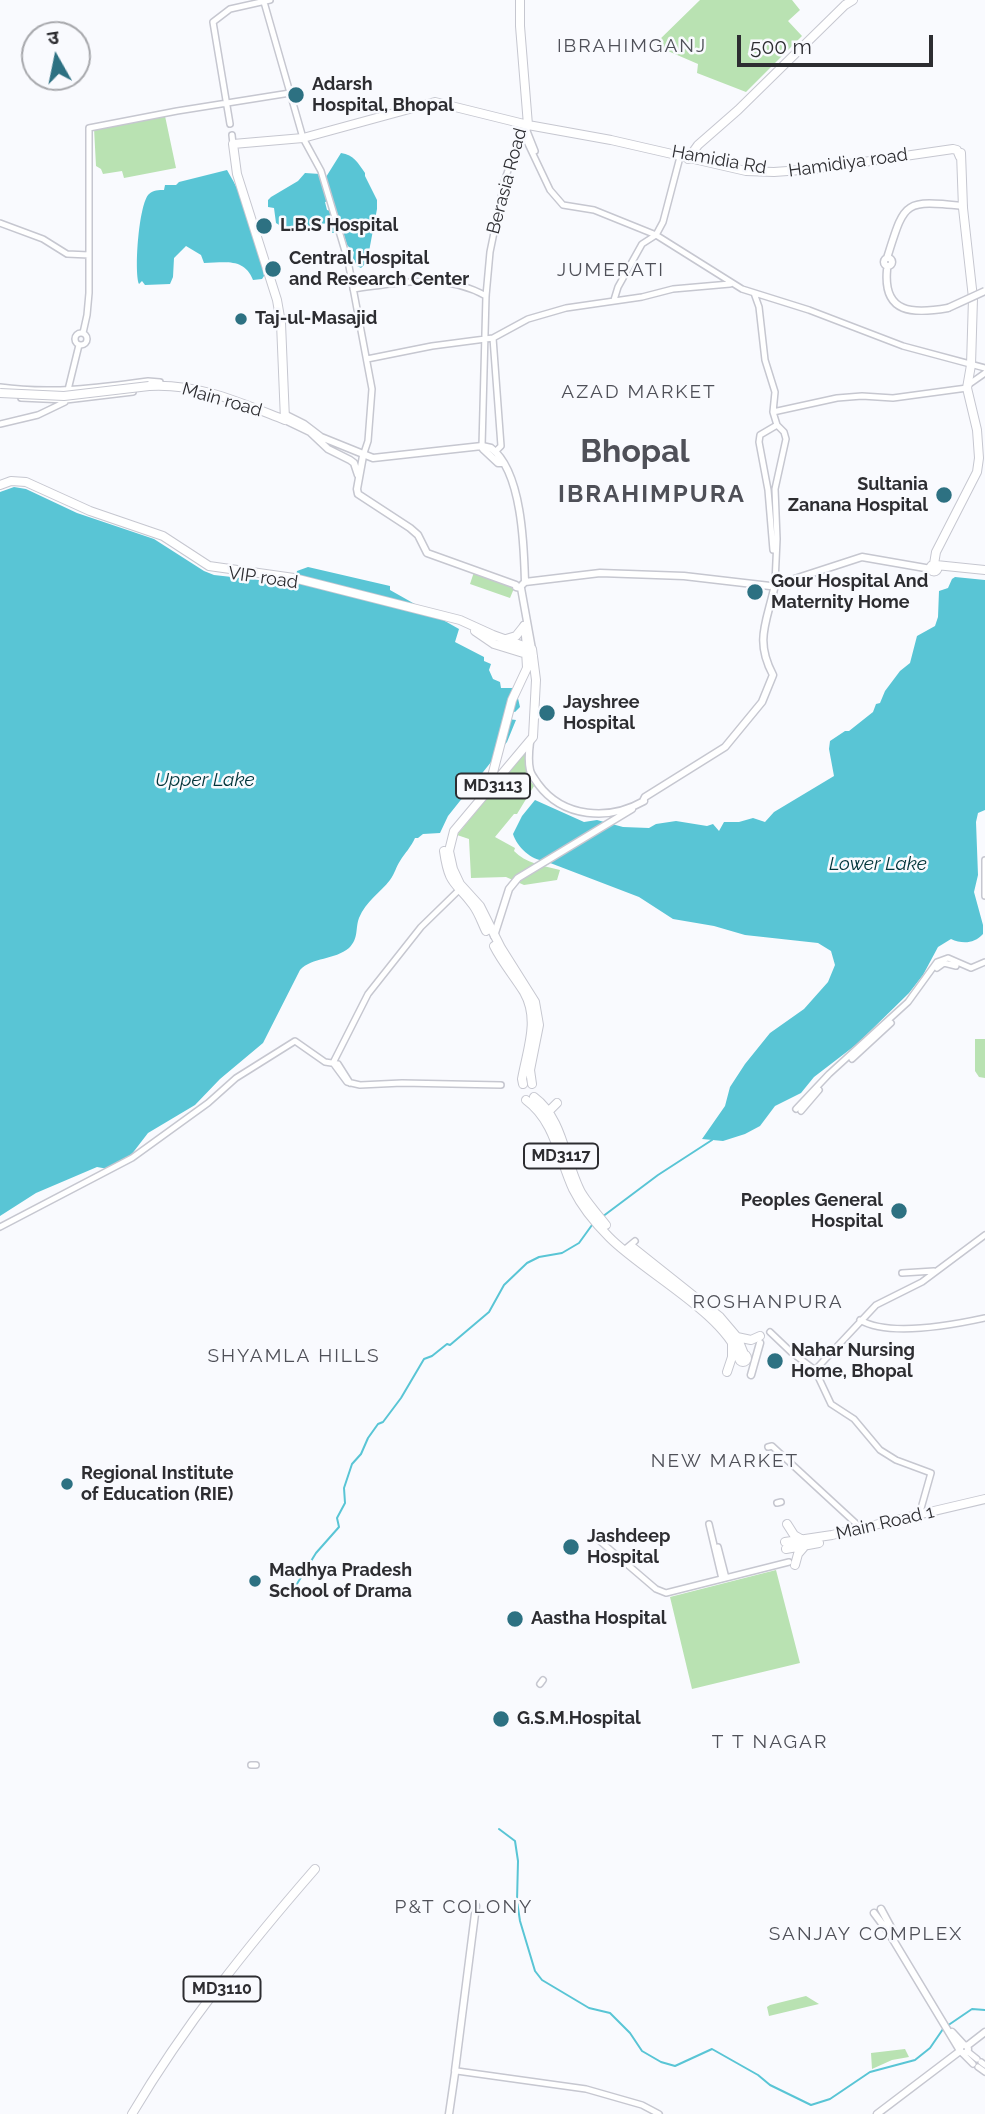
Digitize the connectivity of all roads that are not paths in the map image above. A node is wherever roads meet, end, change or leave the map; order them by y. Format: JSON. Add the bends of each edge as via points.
{"nodes":[{"id":1,"x":518,"y":0,"type":"edge"},
{"id":2,"x":853,"y":0,"type":"edge"},
{"id":3,"x":267,"y":1,"type":"edge"},
{"id":4,"x":249,"y":2,"type":"edge"},
{"id":5,"x":846,"y":3,"type":"edge"},
{"id":6,"x":290,"y":93,"type":"junction"},
{"id":7,"x":227,"y":103,"type":"junction"},
{"id":8,"x":230,"y":124,"type":"dead end"},
{"id":9,"x":527,"y":124,"type":"junction"},
{"id":10,"x":303,"y":138,"type":"junction"},
{"id":11,"x":909,"y":154,"type":"junction"},
{"id":12,"x":689,"y":156,"type":"junction"},
{"id":13,"x":960,"y":158,"type":"junction"},
{"id":14,"x":963,"y":207,"type":"junction"},
{"id":15,"x":0,"y":223,"type":"edge"},
{"id":16,"x":656,"y":235,"type":"junction"},
{"id":17,"x":89,"y":255,"type":"junction"},
{"id":18,"x":730,"y":284,"type":"junction"},
{"id":19,"x":353,"y":289,"type":"junction"},
{"id":20,"x":985,"y":291,"type":"edge"},
{"id":21,"x":754,"y":293,"type":"junction"},
{"id":22,"x":486,"y":296,"type":"junction"},
{"id":23,"x":614,"y":300,"type":"junction"},
{"id":24,"x":485,"y":338,"type":"junction"},
{"id":25,"x":493,"y":338,"type":"junction"},
{"id":26,"x":367,"y":359,"type":"junction"},
{"id":27,"x":971,"y":365,"type":"junction"},
{"id":28,"x":283,"y":367,"type":"junction"},
{"id":29,"x":985,"y":371,"type":"edge"},
{"id":30,"x":968,"y":383,"type":"junction"},
{"id":31,"x":154,"y":384,"type":"junction"},
{"id":32,"x":68,"y":390,"type":"junction"},
{"id":33,"x":0,"y":392,"type":"edge"},
{"id":34,"x":66,"y":400,"type":"junction"},
{"id":35,"x":283,"y":403,"type":"junction"},
{"id":36,"x":272,"y":410,"type":"junction"},
{"id":37,"x":773,"y":412,"type":"junction"},
{"id":38,"x":284,"y":417,"type":"junction"},
{"id":39,"x":0,"y":424,"type":"edge"},
{"id":40,"x":777,"y":425,"type":"junction"},
{"id":41,"x":321,"y":439,"type":"junction"},
{"id":42,"x":482,"y":447,"type":"junction"},
{"id":43,"x":496,"y":451,"type":"junction"},
{"id":44,"x":363,"y":456,"type":"junction"},
{"id":45,"x":500,"y":463,"type":"junction"},
{"id":46,"x":358,"y":477,"type":"junction"},
{"id":47,"x":0,"y":486,"type":"edge"},
{"id":48,"x":773,"y":510,"type":"junction"},
{"id":49,"x":936,"y":552,"type":"junction"},
{"id":50,"x":952,"y":566,"type":"junction"},
{"id":51,"x":932,"y":567,"type":"junction"},
{"id":52,"x":985,"y":573,"type":"edge"},
{"id":53,"x":520,"y":585,"type":"junction"},
{"id":54,"x":773,"y":586,"type":"junction"},
{"id":55,"x":460,"y":622,"type":"junction"},
{"id":56,"x":524,"y":626,"type":"junction"},
{"id":57,"x":503,"y":639,"type":"junction"},
{"id":58,"x":508,"y":649,"type":"junction"},
{"id":59,"x":529,"y":652,"type":"junction"},
{"id":60,"x":527,"y":667,"type":"junction"},
{"id":61,"x":530,"y":742,"type":"junction"},
{"id":62,"x":641,"y":802,"type":"junction"},
{"id":63,"x":985,"y":860,"type":"edge"},
{"id":64,"x":460,"y":889,"type":"junction"},
{"id":65,"x":985,"y":896,"type":"edge"},
{"id":66,"x":495,"y":934,"type":"junction"},
{"id":67,"x":985,"y":964,"type":"edge"},
{"id":68,"x":333,"y":1063,"type":"junction"},
{"id":69,"x":500,"y":1085,"type":"dead end"},
{"id":70,"x":557,"y":1103,"type":"dead end"},
{"id":71,"x":798,"y":1110,"type":"dead end"},
{"id":72,"x":548,"y":1112,"type":"junction"},
{"id":73,"x":593,"y":1215,"type":"junction"},
{"id":74,"x":0,"y":1227,"type":"edge"},
{"id":75,"x":985,"y":1235,"type":"edge"},
{"id":76,"x":936,"y":1271,"type":"junction"},
{"id":77,"x":902,"y":1273,"type":"dead end"},
{"id":78,"x":985,"y":1317,"type":"edge"},
{"id":79,"x":861,"y":1319,"type":"junction"},
{"id":80,"x":770,"y":1332,"type":"dead end"},
{"id":81,"x":734,"y":1339,"type":"junction"},
{"id":82,"x":760,"y":1340,"type":"joint"},
{"id":83,"x":741,"y":1356,"type":"dead end"},
{"id":84,"x":815,"y":1370,"type":"junction"},
{"id":85,"x":727,"y":1372,"type":"dead end"},
{"id":86,"x":751,"y":1375,"type":"dead end"},
{"id":87,"x":768,"y":1447,"type":"dead end"},
{"id":88,"x":984,"y":1499,"type":"edge"},
{"id":89,"x":917,"y":1517,"type":"junction"},
{"id":90,"x":711,"y":1524,"type":"dead end"},
{"id":91,"x":787,"y":1524,"type":"dead end"},
{"id":92,"x":862,"y":1529,"type":"junction"},
{"id":93,"x":594,"y":1536,"type":"dead end"},
{"id":94,"x":805,"y":1543,"type":"junction"},
{"id":95,"x":786,"y":1546,"type":"dead end"},
{"id":96,"x":792,"y":1564,"type":"joint"},
{"id":97,"x":724,"y":1578,"type":"junction"},
{"id":98,"x":316,"y":1870,"type":"dead end"},
{"id":99,"x":478,"y":1907,"type":"dead end"},
{"id":100,"x":881,"y":1909,"type":"dead end"},
{"id":101,"x":874,"y":1913,"type":"dead end"},
{"id":102,"x":947,"y":2026,"type":"junction"},
{"id":103,"x":985,"y":2034,"type":"edge"},
{"id":104,"x":964,"y":2050,"type":"junction"},
{"id":105,"x":979,"y":2063,"type":"edge"},
{"id":106,"x":456,"y":2072,"type":"junction"},
{"id":107,"x":985,"y":2072,"type":"edge"},
{"id":108,"x":134,"y":2114,"type":"edge"},
{"id":109,"x":451,"y":2114,"type":"edge"},
{"id":110,"x":656,"y":2114,"type":"edge"},
{"id":111,"x":877,"y":2114,"type":"edge"},
{"id":112,"x":884,"y":2114,"type":"edge"}],
"edges":[{"from":1,"to":9,"type":"main road","name":"Berasia Road"},
{"from":1,"to":9,"type":"main road","name":"Berasia Road","via":[[516,25]]},
{"from":2,"to":5,"type":"main road"},
{"from":3,"to":4,"type":"street"},
{"from":3,"to":6,"type":"street"},
{"from":4,"to":7,"type":"street","via":[[213,22]]},
{"from":5,"to":12,"type":"main road"},
{"from":6,"to":7,"type":"street"},
{"from":6,"to":10,"type":"street"},
{"from":7,"to":8,"type":"street"},
{"from":7,"to":17,"type":"street","via":[[89,128]]},
{"from":9,"to":10,"type":"main road","name":"Hamidia Rd","via":[[429,102]]},
{"from":9,"to":12,"type":"main road","name":"Hamidia Rd"},
{"from":9,"to":16,"type":"street","via":[[527,133],[563,205],[594,210]]},
{"from":9,"to":22,"type":"street","name":"Berasia Road","via":[[505,178],[492,234]]},
{"from":10,"to":19,"type":"street","via":[[321,171]]},
{"from":10,"to":28,"type":"main road","name":"Hamidia Rd","via":[[232,139],[237,174],[277,300]]},
{"from":11,"to":12,"type":"main road","name":"Hamidiya road","via":[[774,172],[737,170]]},
{"from":11,"to":13,"type":"main road","name":"Hamidiya road","via":[[953,149]]},
{"from":11,"to":13,"type":"main road","via":[[953,146],[959,147]]},
{"from":12,"to":16,"type":"street"},
{"from":13,"to":14,"type":"main road"},
{"from":14,"to":20,"type":"main road","bridge":true,"via":[[921,204],[911,211],[901,225],[888,264],[888,295],[905,309],[929,311]]},
{"from":14,"to":27,"type":"main road","via":[[973,298]]},
{"from":15,"to":17,"type":"street","via":[[43,239],[67,254]]},
{"from":16,"to":18,"type":"street"},
{"from":16,"to":23,"type":"street","via":[[642,244]]},
{"from":17,"to":32,"type":"street","via":[[88,315],[83,333],[75,337],[79,345]]},
{"from":18,"to":21,"type":"street"},
{"from":18,"to":23,"type":"street"},
{"from":19,"to":22,"type":"street","via":[[430,280],[459,283]]},
{"from":19,"to":26,"type":"street"},
{"from":21,"to":27,"type":"street"},
{"from":21,"to":37,"type":"street","via":[[775,393]]},
{"from":22,"to":24,"type":"street","name":"Berasia Road"},
{"from":23,"to":25,"type":"street","via":[[543,313]]},
{"from":24,"to":25,"type":"street"},
{"from":24,"to":26,"type":"street"},
{"from":24,"to":42,"type":"street","name":"Berasia Road"},
{"from":25,"to":43,"type":"street","via":[[501,446]]},
{"from":26,"to":44,"type":"street","via":[[372,405]]},
{"from":27,"to":29,"type":"street"},
{"from":27,"to":30,"type":"main road"},
{"from":28,"to":35,"type":"main road"},
{"from":28,"to":38,"type":"main road"},
{"from":29,"to":30,"type":"street"},
{"from":30,"to":37,"type":"street","via":[[893,398],[837,398]]},
{"from":30,"to":49,"type":"main road","via":[[977,435],[977,472]]},
{"from":31,"to":32,"type":"street"},
{"from":31,"to":33,"type":"main road","bridge":true,"via":[[64,396]]},
{"from":31,"to":34,"type":"street","via":[[147,390]]},
{"from":31,"to":36,"type":"main road","name":"Main road","via":[[181,382],[223,391]]},
{"from":31,"to":38,"type":"main road","name":"Main road","via":[[207,392]]},
{"from":32,"to":33,"type":"street"},
{"from":32,"to":34,"type":"street"},
{"from":33,"to":34,"type":"street"},
{"from":34,"to":39,"type":"street","via":[[38,415]]},
{"from":35,"to":36,"type":"main road"},
{"from":35,"to":38,"type":"main road"},
{"from":36,"to":38,"type":"main road","name":"Main road"},
{"from":37,"to":40,"type":"street"},
{"from":38,"to":41,"type":"main road"},
{"from":40,"to":48,"type":"street","via":[[786,439]]},
{"from":40,"to":48,"type":"street","via":[[760,435],[759,442]]},
{"from":41,"to":44,"type":"main road"},
{"from":41,"to":46,"type":"main road","via":[[328,449],[354,464]]},
{"from":42,"to":43,"type":"main road"},
{"from":42,"to":44,"type":"main road"},
{"from":42,"to":45,"type":"main road"},
{"from":43,"to":45,"type":"main road"},
{"from":44,"to":46,"type":"main road"},
{"from":45,"to":53,"type":"main road","via":[[511,475],[519,512]]},
{"from":46,"to":53,"type":"main road","via":[[358,495],[411,528],[427,553]]},
{"from":47,"to":55,"type":"main road","name":"VIP road","via":[[22,485],[153,536],[214,572],[294,579]]},
{"from":48,"to":54,"type":"street"},
{"from":49,"to":50,"type":"main road"},
{"from":49,"to":51,"type":"main road"},
{"from":50,"to":51,"type":"main road"},
{"from":50,"to":52,"type":"main road"},
{"from":51,"to":52,"type":"main road"},
{"from":51,"to":54,"type":"main road","via":[[862,557]]},
{"from":53,"to":54,"type":"main road","via":[[600,573]]},
{"from":53,"to":56,"type":"main road"},
{"from":53,"to":59,"type":"main road"},
{"from":54,"to":62,"type":"main road","via":[[762,644],[773,675],[762,702],[731,741]]},
{"from":55,"to":57,"type":"main road","name":"VIP road"},
{"from":55,"to":58,"type":"main road","name":"VIP road"},
{"from":56,"to":57,"type":"main road","via":[[516,636]]},
{"from":56,"to":59,"type":"main road"},
{"from":57,"to":59,"type":"main road","name":"VIP road"},
{"from":58,"to":59,"type":"main road","name":"VIP road"},
{"from":58,"to":60,"type":"main road"},
{"from":59,"to":60,"type":"main road"},
{"from":59,"to":61,"type":"main road","via":[[536,680],[535,731]]},
{"from":60,"to":64,"type":"main road","number":"MD3113","via":[[512,700],[491,780],[449,828],[447,870]]},
{"from":61,"to":62,"type":"main road","via":[[529,769],[543,790],[566,807],[612,814]]},
{"from":61,"to":64,"type":"main road","number":"MD3113","via":[[454,831],[449,852]]},
{"from":62,"to":66,"type":"main road","via":[[518,878],[509,889]]},
{"from":63,"to":65,"type":"street"},
{"from":64,"to":66,"type":"main road","number":"MD3113","via":[[478,903]]},
{"from":64,"to":66,"type":"main road","number":"MD3113","via":[[530,1006],[532,1028],[522,1079],[528,1084],[538,1031],[537,1009]]},
{"from":64,"to":68,"type":"street","via":[[421,927],[368,994]]},
{"from":67,"to":71,"type":"street","via":[[971,968],[948,958],[937,962],[908,1002],[829,1074]]},
{"from":68,"to":69,"type":"street","via":[[350,1083]]},
{"from":68,"to":74,"type":"street","via":[[295,1041],[236,1078],[132,1158]]},
{"from":70,"to":72,"type":"main road"},
{"from":72,"to":73,"type":"main road","number":"MD3117"},
{"from":72,"to":73,"type":"main road","number":"MD3117","via":[[541,1102],[530,1098],[551,1130],[574,1191]]},
{"from":73,"to":81,"type":"main road","number":"MD3117","via":[[720,1317]]},
{"from":75,"to":76,"type":"street"},
{"from":76,"to":77,"type":"street"},
{"from":76,"to":79,"type":"street","via":[[876,1305]]},
{"from":78,"to":79,"type":"street","via":[[914,1325]]},
{"from":79,"to":84,"type":"street"},
{"from":80,"to":84,"type":"street"},
{"from":81,"to":82,"type":"main road"},
{"from":81,"to":83,"type":"main road","number":"MD3117"},
{"from":81,"to":85,"type":"main road"},
{"from":82,"to":86,"type":"main road"},
{"from":84,"to":89,"type":"street","via":[[831,1404],[854,1419],[880,1450],[931,1473]]},
{"from":87,"to":92,"type":"street"},
{"from":88,"to":89,"type":"main road","name":"Main Road 1"},
{"from":89,"to":92,"type":"main road","name":"Main Road 1"},
{"from":89,"to":94,"type":"main road","name":"Main Road 1"},
{"from":90,"to":97,"type":"street"},
{"from":91,"to":94,"type":"main road"},
{"from":92,"to":94,"type":"main road","name":"Main Road 1"},
{"from":93,"to":97,"type":"street","via":[[666,1593]]},
{"from":94,"to":95,"type":"main road","name":"Main Road 1"},
{"from":94,"to":96,"type":"main road"},
{"from":96,"to":97,"type":"street"},
{"from":98,"to":108,"type":"main road","number":"MD3110","via":[[244,1955]]},
{"from":99,"to":106,"type":"main road"},
{"from":100,"to":102,"type":"main road"},
{"from":101,"to":102,"type":"main road"},
{"from":102,"to":104,"type":"main road"},
{"from":103,"to":104,"type":"main road"},
{"from":104,"to":105,"type":"street"},
{"from":104,"to":111,"type":"main road"},
{"from":104,"to":112,"type":"main road"},
{"from":105,"to":107,"type":"street"},
{"from":106,"to":109,"type":"main road"},
{"from":106,"to":110,"type":"street","via":[[589,2093]]}]}
